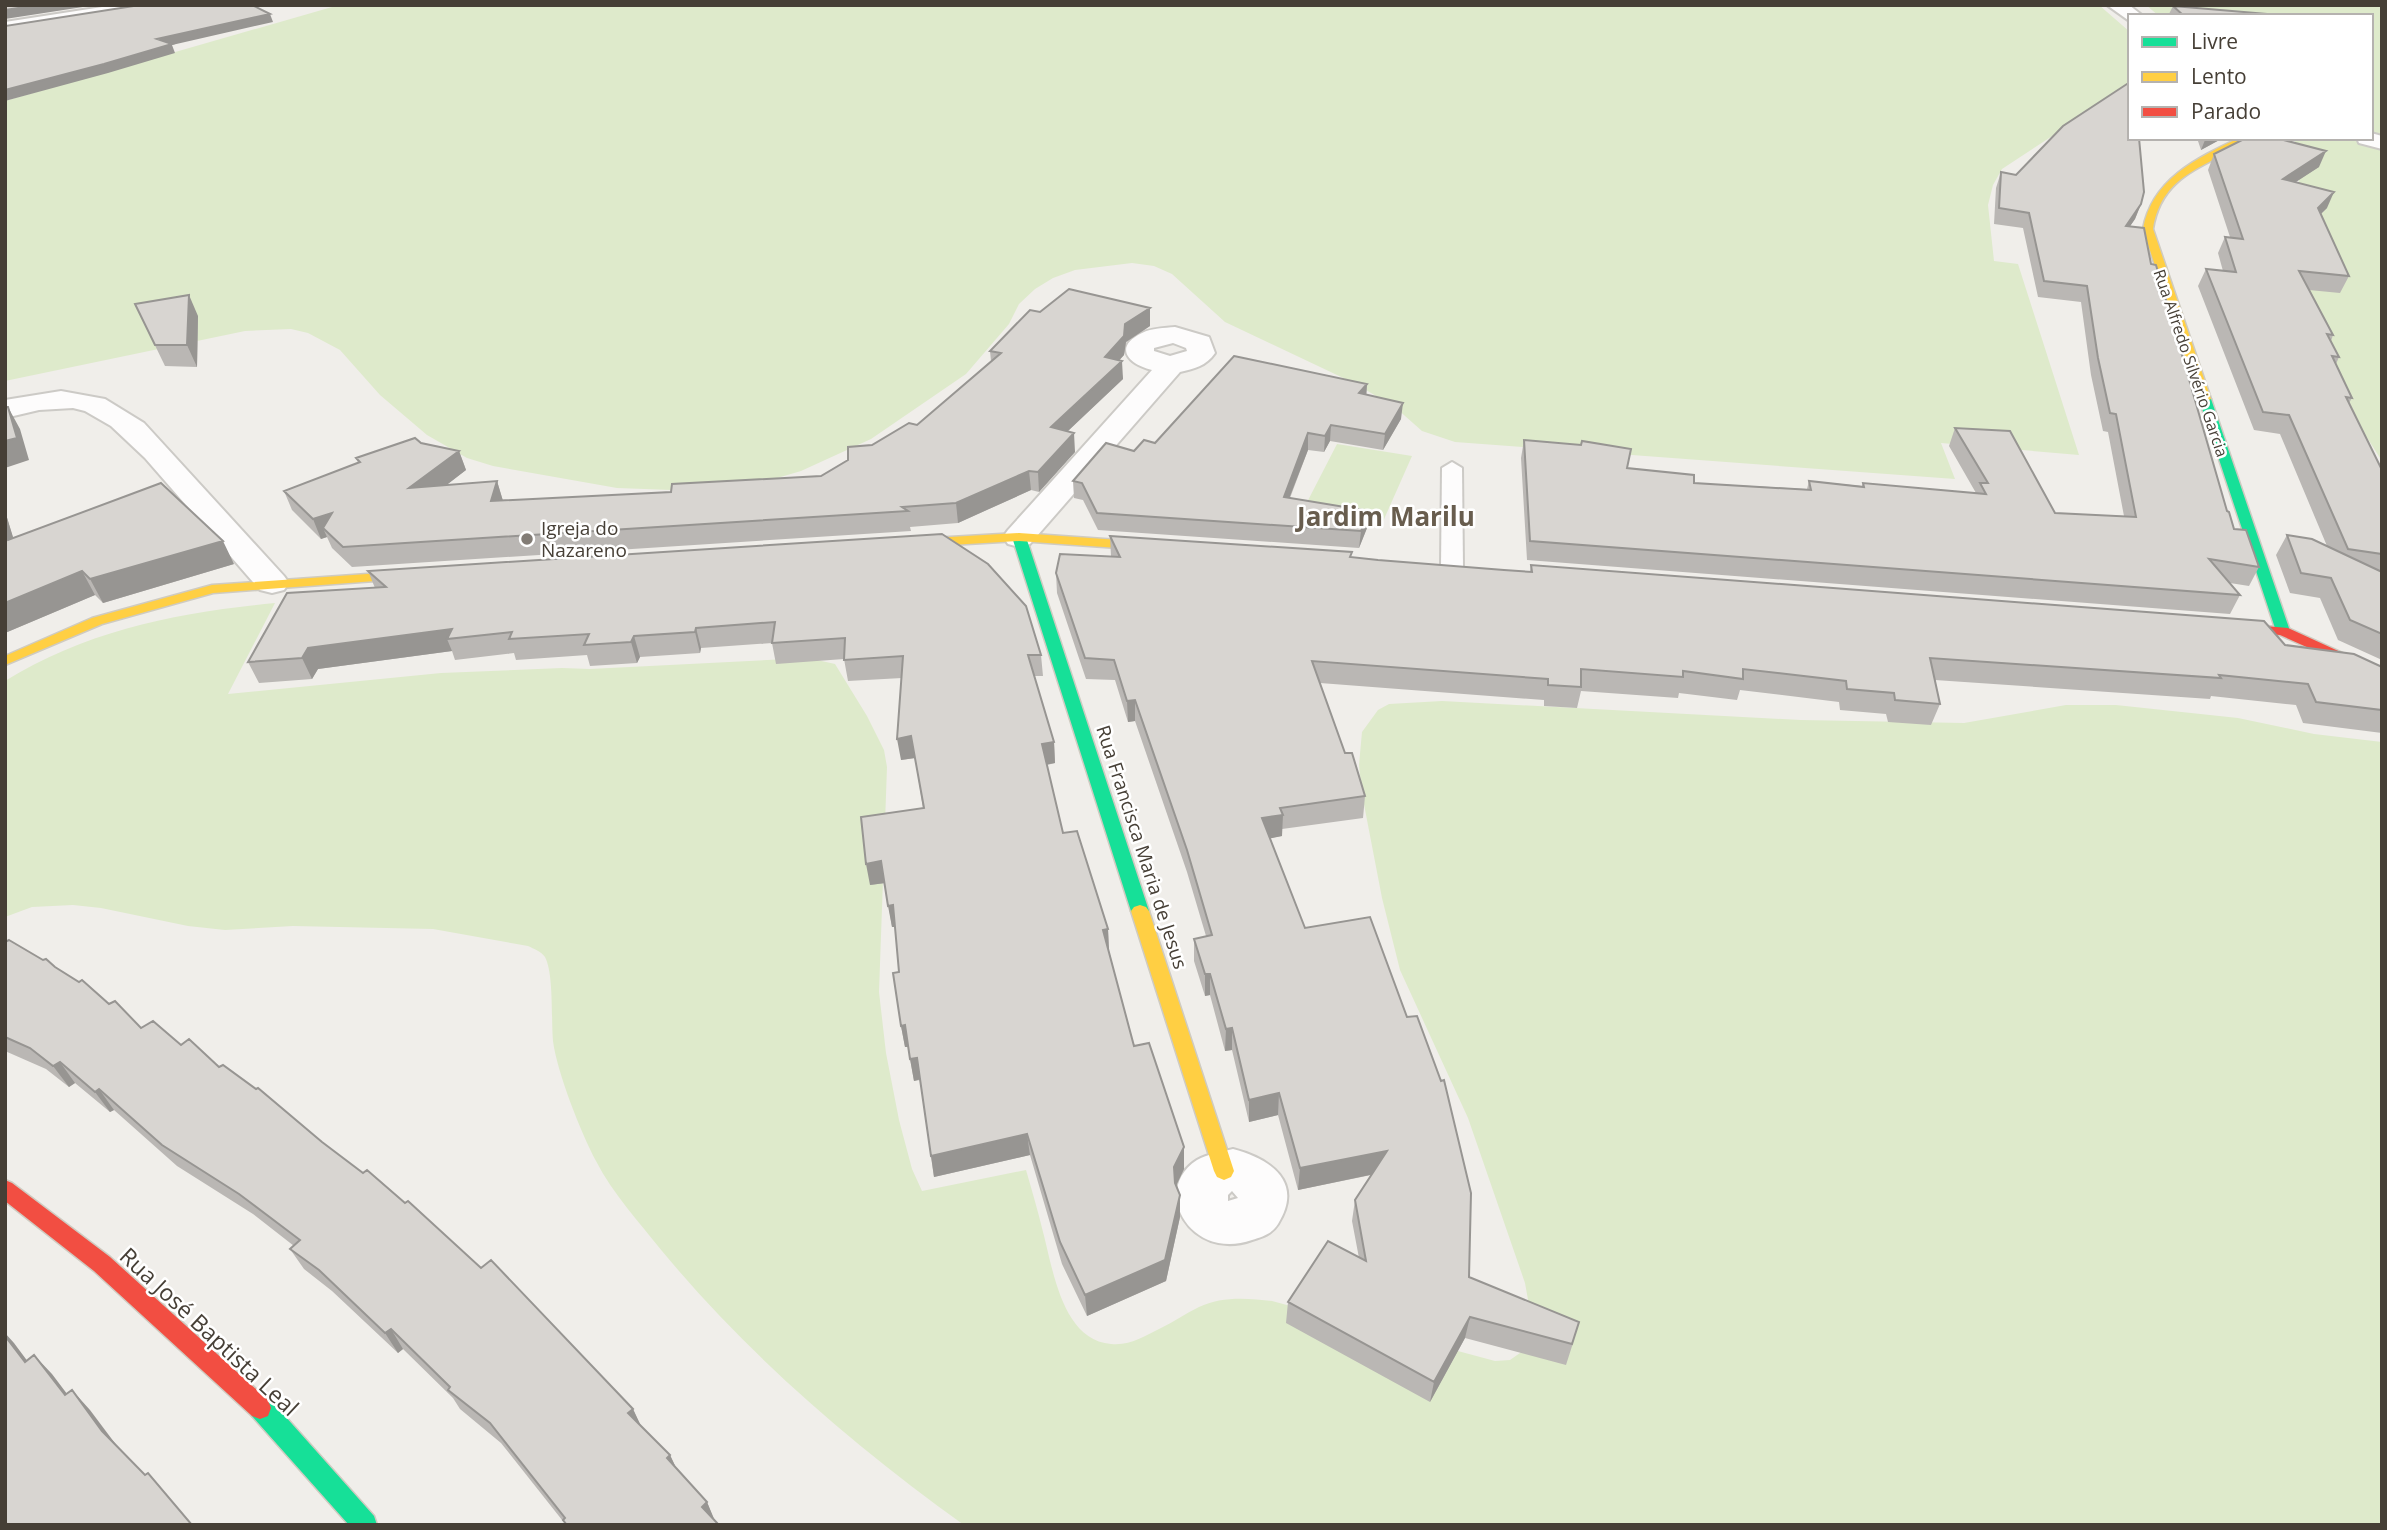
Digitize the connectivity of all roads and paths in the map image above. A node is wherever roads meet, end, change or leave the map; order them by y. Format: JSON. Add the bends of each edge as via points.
{"nodes":[{"id":1,"x":150,"y":5,"type":"edge"},
{"id":2,"x":5,"y":28,"type":"edge"},
{"id":3,"x":2244,"y":140,"type":"edge"},
{"id":4,"x":1172,"y":364,"type":"dead end"},
{"id":5,"x":5,"y":409,"type":"edge"},
{"id":6,"x":1452,"y":468,"type":"dead end"},
{"id":7,"x":1019,"y":537,"type":"junction"},
{"id":8,"x":881,"y":545,"type":"edge"},
{"id":9,"x":1173,"y":547,"type":"edge"},
{"id":10,"x":1452,"y":567,"type":"edge"},
{"id":11,"x":438,"y":573,"type":"edge"},
{"id":12,"x":272,"y":583,"type":"junction"},
{"id":13,"x":2200,"y":625,"type":"edge"},
{"id":14,"x":2283,"y":631,"type":"junction"},
{"id":15,"x":5,"y":661,"type":"edge"},
{"id":16,"x":2382,"y":677,"type":"edge"},
{"id":17,"x":1224,"y":1171,"type":"dead end"},
{"id":18,"x":5,"y":1189,"type":"edge"},
{"id":19,"x":365,"y":1525,"type":"edge"}],
"edges":[{"from":1,"to":2,"type":"street"},
{"from":3,"to":14,"type":"street","name":"Rua Alfredo Silvério Garcia","via":[[2192,169],[2158,197],[2148,229]]},
{"from":4,"to":7,"type":"street"},
{"from":5,"to":12,"type":"street","via":[[69,400],[116,415]]},
{"from":6,"to":10,"type":"lane"},
{"from":7,"to":8,"type":"street"},
{"from":7,"to":9,"type":"street"},
{"from":7,"to":17,"type":"street","name":"Rua Francisca Maria de Jesus"},
{"from":11,"to":12,"type":"street"},
{"from":12,"to":15,"type":"street","via":[[212,589],[158,603],[97,621]]},
{"from":13,"to":14,"type":"street"},
{"from":14,"to":16,"type":"street"},
{"from":18,"to":19,"type":"street","name":"Rua José Baptista Leal","via":[[102,1264],[276,1423]]}]}
